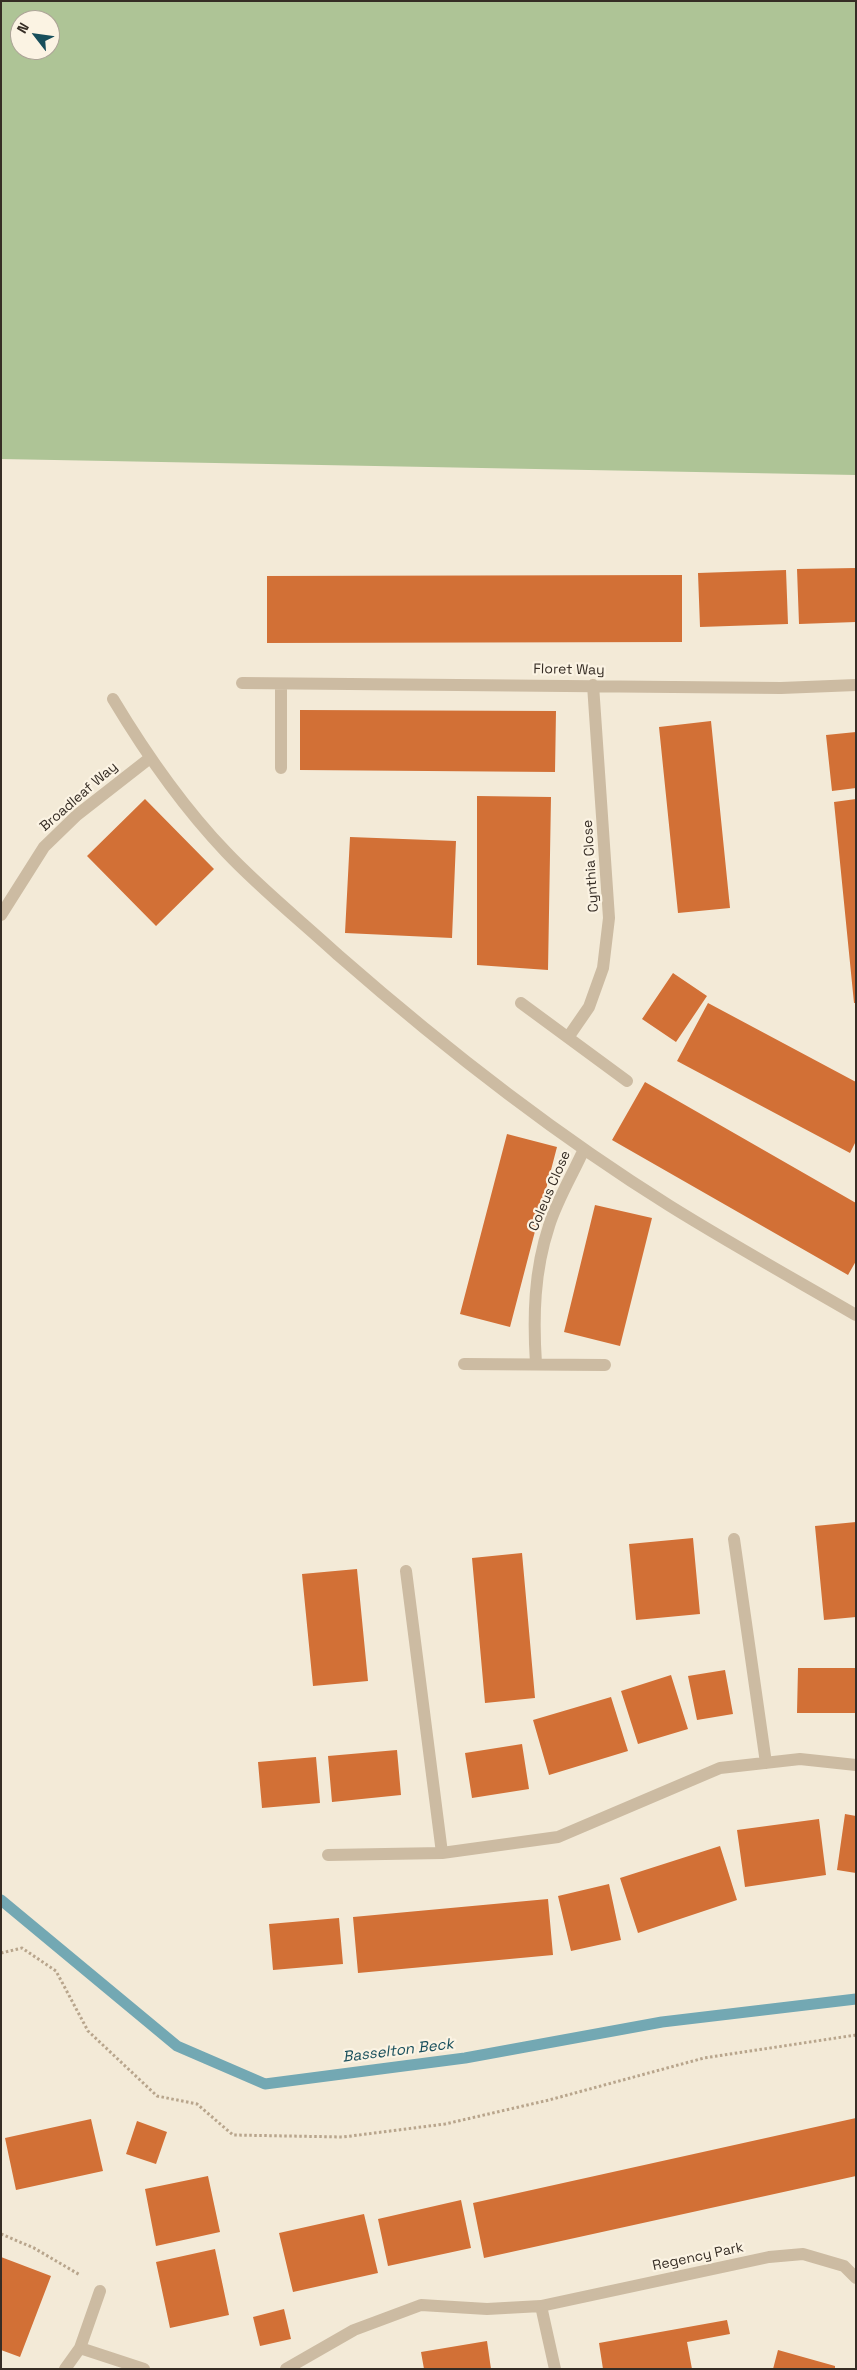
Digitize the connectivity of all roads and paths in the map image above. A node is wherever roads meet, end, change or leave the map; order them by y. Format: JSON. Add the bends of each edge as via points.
{"nodes":[{"id":1,"x":242,"y":683,"type":"dead end"},
{"id":2,"x":281,"y":684,"type":"junction"},
{"id":3,"x":593,"y":685,"type":"junction"},
{"id":4,"x":856,"y":685,"type":"edge"},
{"id":5,"x":113,"y":699,"type":"dead end"},
{"id":6,"x":150,"y":758,"type":"junction"},
{"id":7,"x":281,"y":768,"type":"dead end"},
{"id":8,"x":1,"y":914,"type":"edge"},
{"id":9,"x":521,"y":1003,"type":"dead end"},
{"id":10,"x":569,"y":1036,"type":"junction"},
{"id":11,"x":627,"y":1081,"type":"dead end"},
{"id":12,"x":584,"y":1148,"type":"junction"},
{"id":13,"x":856,"y":1316,"type":"edge"},
{"id":14,"x":464,"y":1364,"type":"dead end"},
{"id":15,"x":536,"y":1364,"type":"junction"},
{"id":16,"x":605,"y":1365,"type":"dead end"},
{"id":17,"x":734,"y":1539,"type":"dead end"},
{"id":18,"x":406,"y":1571,"type":"dead end"},
{"id":19,"x":766,"y":1763,"type":"junction"},
{"id":20,"x":856,"y":1765,"type":"edge"},
{"id":21,"x":442,"y":1853,"type":"junction"},
{"id":22,"x":328,"y":1855,"type":"dead end"},
{"id":23,"x":1,"y":1954,"type":"edge"},
{"id":24,"x":856,"y":2035,"type":"edge"},
{"id":25,"x":1,"y":2234,"type":"edge"},
{"id":26,"x":856,"y":2278,"type":"edge"},
{"id":27,"x":100,"y":2291,"type":"joint"},
{"id":28,"x":542,"y":2306,"type":"junction"},
{"id":29,"x":80,"y":2348,"type":"junction"},
{"id":30,"x":65,"y":2369,"type":"edge"},
{"id":31,"x":144,"y":2369,"type":"edge"},
{"id":32,"x":286,"y":2369,"type":"edge"},
{"id":33,"x":556,"y":2369,"type":"edge"}],
"edges":[{"from":1,"to":2,"type":"street","name":"Floret Way"},
{"from":2,"to":3,"type":"street","name":"Floret Way"},
{"from":2,"to":7,"type":"street"},
{"from":3,"to":4,"type":"street","name":"Floret Way","via":[[781,688]]},
{"from":3,"to":10,"type":"street","name":"Cynthia Close","via":[[609,918],[603,968],[589,1007]]},
{"from":5,"to":6,"type":"street"},
{"from":6,"to":8,"type":"street","name":"Broadleaf Way","via":[[77,815],[44,848]]},
{"from":6,"to":12,"type":"street","via":[[193,815],[260,886],[432,1034]]},
{"from":9,"to":10,"type":"street"},
{"from":10,"to":11,"type":"street"},
{"from":12,"to":13,"type":"street","via":[[669,1205]]},
{"from":12,"to":15,"type":"street","name":"Coleus Close","via":[[549,1225],[540,1260],[535,1297]]},
{"from":14,"to":15,"type":"street"},
{"from":15,"to":16,"type":"street"},
{"from":17,"to":19,"type":"street"},
{"from":18,"to":21,"type":"street"},
{"from":19,"to":20,"type":"street","via":[[800,1760]]},
{"from":19,"to":21,"type":"street","via":[[720,1768],[558,1837]]},
{"from":21,"to":22,"type":"street"},
{"from":23,"to":24,"type":"path","via":[[22,1948],[56,1971],[88,2031],[157,2096],[197,2104],[233,2135],[343,2137],[445,2124],[704,2058]]},
{"from":25,"to":27,"type":"path","via":[[77,2273]]},
{"from":26,"to":28,"type":"street","name":"Regency Park","via":[[844,2266],[803,2254],[769,2257]]},
{"from":27,"to":29,"type":"street"},
{"from":28,"to":32,"type":"street","name":"Regency Park","via":[[487,2309],[421,2305],[354,2330]]},
{"from":28,"to":33,"type":"street"},
{"from":29,"to":30,"type":"street"},
{"from":29,"to":31,"type":"street"}]}
